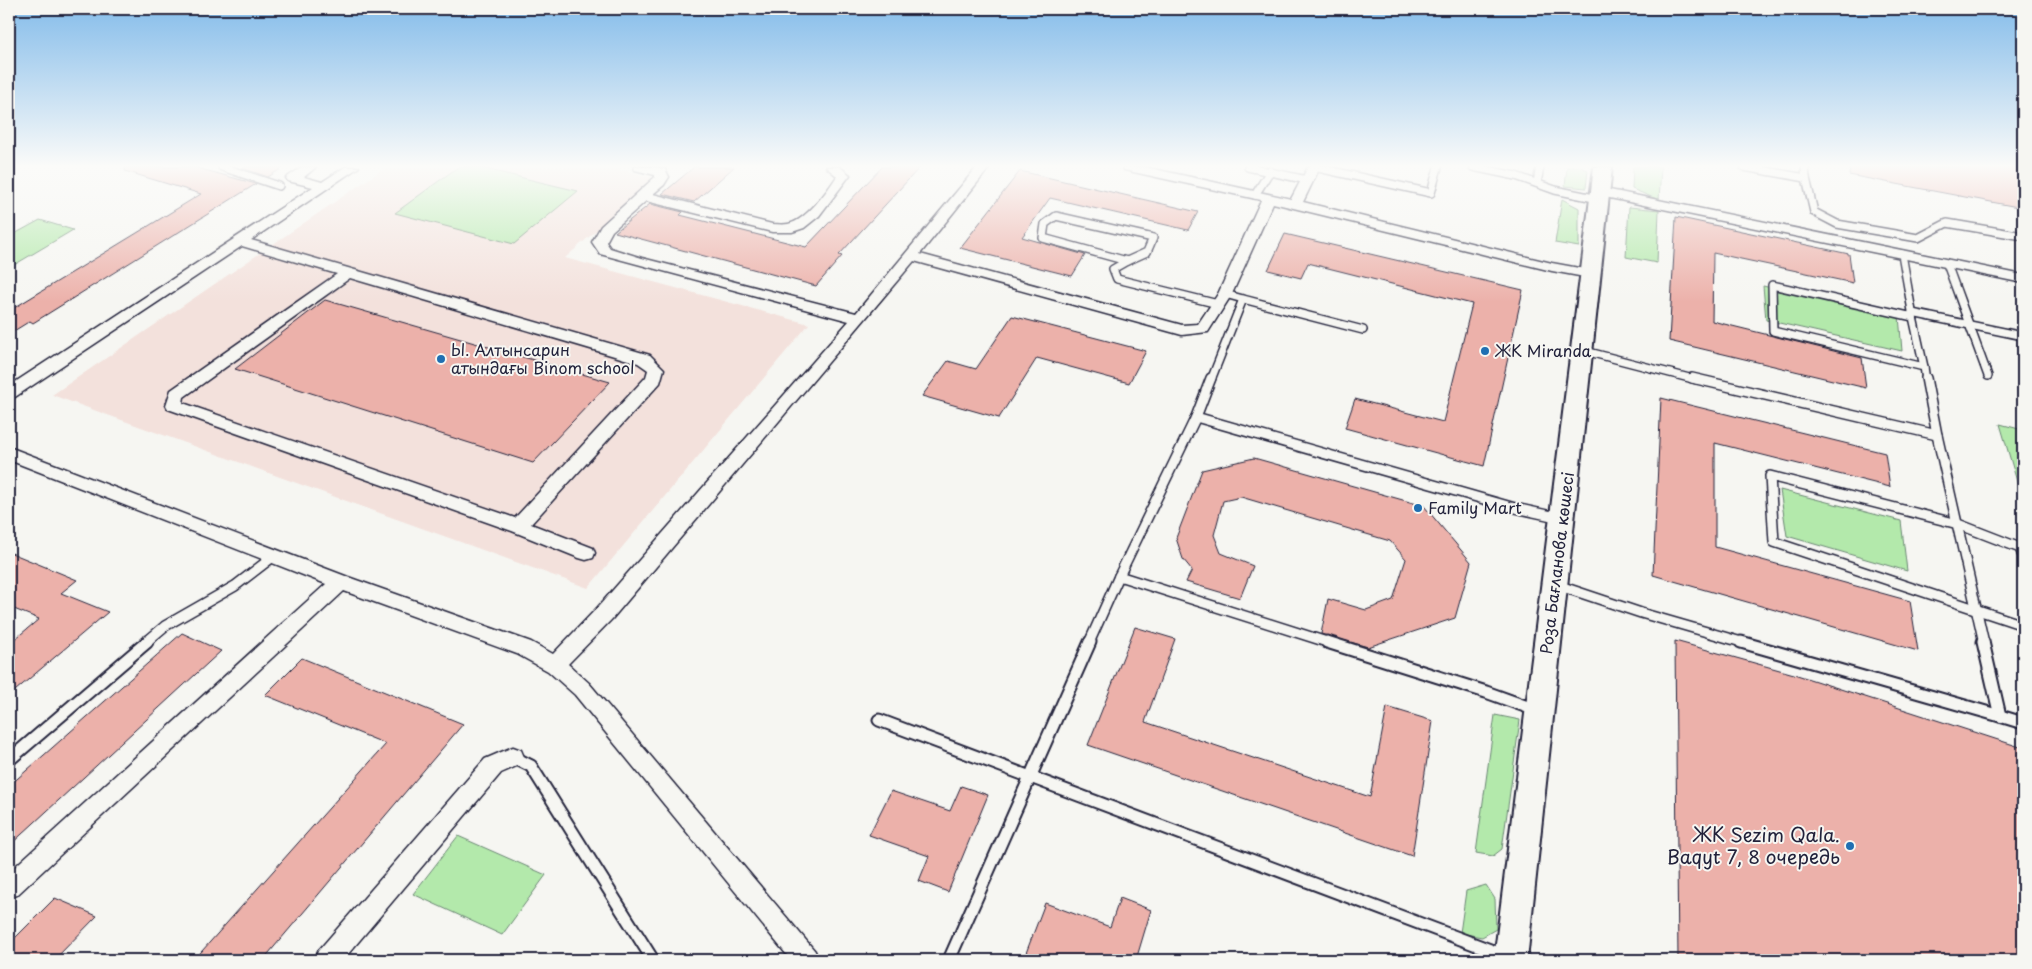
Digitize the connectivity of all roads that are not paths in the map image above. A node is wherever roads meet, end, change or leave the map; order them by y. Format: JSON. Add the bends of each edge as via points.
{"nodes":[{"id":1,"x":283,"y":212,"type":"edge"},
{"id":2,"x":625,"y":212,"type":"edge"},
{"id":3,"x":709,"y":212,"type":"edge"},
{"id":4,"x":814,"y":212,"type":"edge"},
{"id":5,"x":947,"y":212,"type":"edge"},
{"id":6,"x":1256,"y":212,"type":"edge"},
{"id":7,"x":1325,"y":212,"type":"edge"},
{"id":8,"x":1598,"y":212,"type":"edge"},
{"id":9,"x":1684,"y":212,"type":"edge"},
{"id":10,"x":1814,"y":212,"type":"edge"},
{"id":11,"x":2023,"y":236,"type":"edge"},
{"id":12,"x":239,"y":241,"type":"junction"},
{"id":13,"x":1902,"y":254,"type":"junction"},
{"id":14,"x":911,"y":256,"type":"junction"},
{"id":15,"x":1127,"y":261,"type":"junction"},
{"id":16,"x":1947,"y":264,"type":"junction"},
{"id":17,"x":348,"y":273,"type":"junction"},
{"id":18,"x":1590,"y":274,"type":"junction"},
{"id":19,"x":2023,"y":279,"type":"edge"},
{"id":20,"x":1221,"y":299,"type":"junction"},
{"id":21,"x":1243,"y":299,"type":"junction"},
{"id":22,"x":1912,"y":315,"type":"junction"},
{"id":23,"x":859,"y":319,"type":"junction"},
{"id":24,"x":1970,"y":326,"type":"junction"},
{"id":25,"x":1363,"y":330,"type":"dead end"},
{"id":26,"x":2023,"y":336,"type":"edge"},
{"id":27,"x":1582,"y":350,"type":"junction"},
{"id":28,"x":1924,"y":367,"type":"junction"},
{"id":29,"x":1988,"y":376,"type":"dead end"},
{"id":30,"x":9,"y":393,"type":"edge"},
{"id":31,"x":1196,"y":417,"type":"junction"},
{"id":32,"x":1937,"y":435,"type":"junction"},
{"id":33,"x":9,"y":452,"type":"edge"},
{"id":34,"x":1562,"y":518,"type":"junction"},
{"id":35,"x":1958,"y":524,"type":"junction"},
{"id":36,"x":518,"y":526,"type":"junction"},
{"id":37,"x":586,"y":553,"type":"dead end"},
{"id":38,"x":274,"y":556,"type":"junction"},
{"id":39,"x":2023,"y":556,"type":"edge"},
{"id":40,"x":1119,"y":576,"type":"junction"},
{"id":41,"x":341,"y":582,"type":"junction"},
{"id":42,"x":1554,"y":584,"type":"junction"},
{"id":43,"x":1975,"y":610,"type":"junction"},
{"id":44,"x":2023,"y":625,"type":"edge"},
{"id":45,"x":555,"y":666,"type":"junction"},
{"id":46,"x":1539,"y":711,"type":"junction"},
{"id":47,"x":2000,"y":716,"type":"junction"},
{"id":48,"x":879,"y":720,"type":"dead end"},
{"id":49,"x":2023,"y":723,"type":"edge"},
{"id":50,"x":513,"y":757,"type":"joint"},
{"id":51,"x":9,"y":760,"type":"edge"},
{"id":52,"x":1030,"y":777,"type":"junction"},
{"id":53,"x":9,"y":887,"type":"edge"},
{"id":54,"x":1510,"y":959,"type":"edge"},
{"id":55,"x":327,"y":960,"type":"edge"},
{"id":56,"x":653,"y":960,"type":"edge"},
{"id":57,"x":806,"y":960,"type":"edge"},
{"id":58,"x":949,"y":960,"type":"edge"}],
"edges":[{"from":1,"to":12,"type":"street"},
{"from":2,"to":23,"type":"street","via":[[606,229],[599,242],[605,251]]},
{"from":3,"to":4,"type":"street","via":[[772,228],[793,228]]},
{"from":5,"to":14,"type":"street"},
{"from":6,"to":20,"type":"street"},
{"from":7,"to":18,"type":"street"},
{"from":8,"to":18,"type":"street","name":"Роза Бағланова көшесі"},
{"from":9,"to":13,"type":"street"},
{"from":10,"to":11,"type":"lane","via":[[1837,224],[1918,238],[1947,222]]},
{"from":12,"to":17,"type":"street"},
{"from":12,"to":30,"type":"street"},
{"from":13,"to":16,"type":"street"},
{"from":13,"to":22,"type":"lane"},
{"from":14,"to":20,"type":"street","via":[[1182,330],[1203,329]]},
{"from":14,"to":23,"type":"street"},
{"from":15,"to":15,"type":"lane","via":[[1143,257],[1152,247],[1153,238],[1056,216],[1047,221],[1042,230],[1043,238]]},
{"from":15,"to":20,"type":"lane","via":[[1113,269],[1117,279]]},
{"from":16,"to":19,"type":"street"},
{"from":16,"to":24,"type":"lane"},
{"from":17,"to":36,"type":"street","via":[[644,360],[656,369],[654,379]]},
{"from":17,"to":36,"type":"street","via":[[177,394],[174,405]]},
{"from":18,"to":27,"type":"street","name":"Роза Бағланова көшесі"},
{"from":20,"to":21,"type":"lane"},
{"from":21,"to":25,"type":"lane"},
{"from":21,"to":31,"type":"lane"},
{"from":22,"to":24,"type":"lane"},
{"from":22,"to":28,"type":"lane"},
{"from":22,"to":28,"type":"lane","via":[[1772,285],[1773,331]]},
{"from":23,"to":45,"type":"street","via":[[605,613]]},
{"from":24,"to":26,"type":"lane"},
{"from":24,"to":29,"type":"lane"},
{"from":27,"to":32,"type":"lane"},
{"from":27,"to":34,"type":"street","name":"Роза Бағланова көшесі"},
{"from":28,"to":32,"type":"lane"},
{"from":31,"to":34,"type":"lane","via":[[1515,508]]},
{"from":31,"to":40,"type":"lane"},
{"from":32,"to":35,"type":"lane"},
{"from":33,"to":38,"type":"street"},
{"from":34,"to":42,"type":"street","name":"Роза Бағланова көшесі"},
{"from":35,"to":39,"type":"lane","via":[[2020,548]]},
{"from":35,"to":43,"type":"lane"},
{"from":35,"to":43,"type":"lane","via":[[1770,476],[1774,542]]},
{"from":36,"to":37,"type":"street"},
{"from":38,"to":41,"type":"street"},
{"from":38,"to":51,"type":"lane","via":[[235,586],[165,626]]},
{"from":40,"to":46,"type":"lane"},
{"from":40,"to":52,"type":"lane"},
{"from":41,"to":45,"type":"street","via":[[524,648]]},
{"from":41,"to":53,"type":"street"},
{"from":42,"to":46,"type":"street","name":"Роза Бағланова көшесі"},
{"from":42,"to":47,"type":"lane","via":[[1641,613]]},
{"from":43,"to":44,"type":"lane"},
{"from":43,"to":47,"type":"lane"},
{"from":45,"to":57,"type":"street","via":[[582,689]]},
{"from":46,"to":54,"type":"street","name":"Роза Бағланова көшесі"},
{"from":47,"to":49,"type":"lane"},
{"from":48,"to":52,"type":"lane"},
{"from":50,"to":55,"type":"street","via":[[493,766]]},
{"from":50,"to":56,"type":"lane","via":[[531,766]]},
{"from":52,"to":54,"type":"lane"},
{"from":52,"to":58,"type":"lane"}]}
